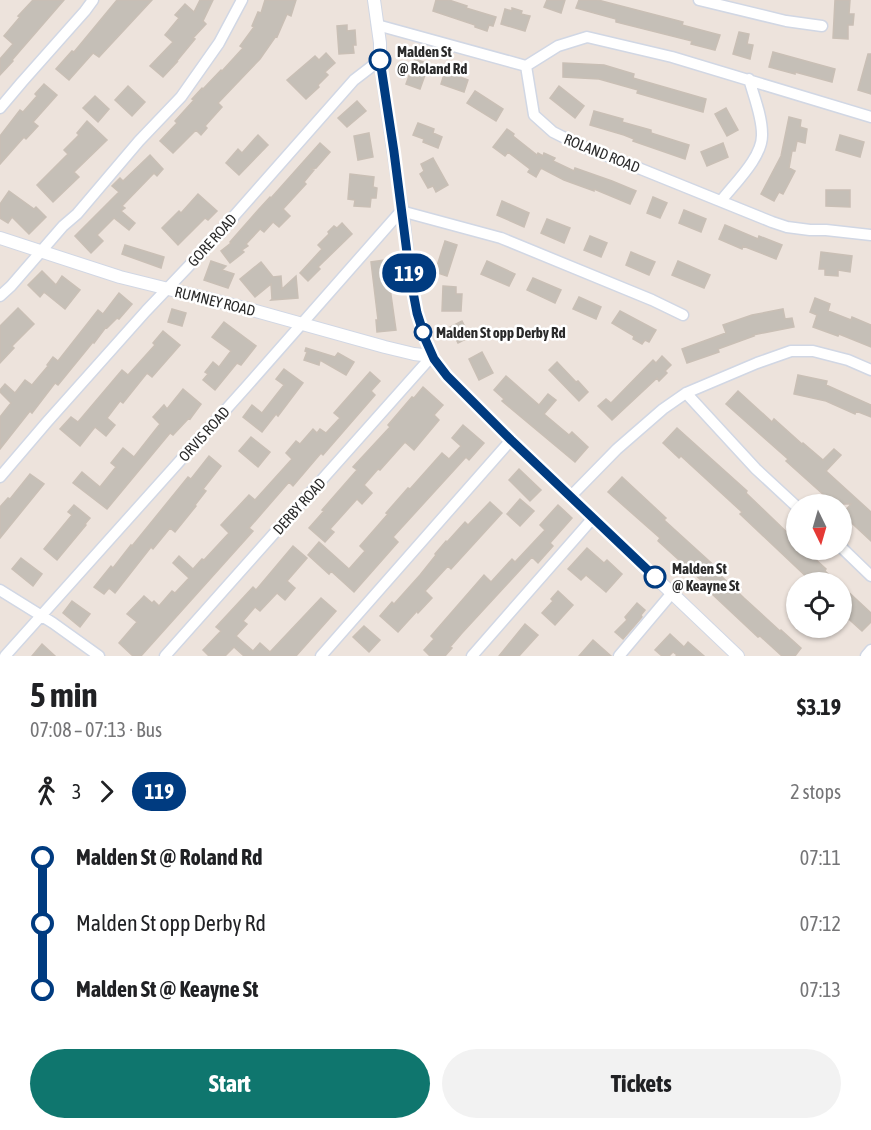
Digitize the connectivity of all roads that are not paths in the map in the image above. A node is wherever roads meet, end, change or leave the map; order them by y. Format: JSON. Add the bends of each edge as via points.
{"nodes":[{"id":1,"x":93,"y":0,"type":"edge"},
{"id":2,"x":242,"y":0,"type":"edge"},
{"id":3,"x":374,"y":0,"type":"edge"},
{"id":4,"x":699,"y":0,"type":"edge"},
{"id":5,"x":378,"y":25,"type":"junction"},
{"id":6,"x":822,"y":26,"type":"dead end"},
{"id":7,"x":380,"y":60,"type":"junction"},
{"id":8,"x":526,"y":66,"type":"junction"},
{"id":9,"x":749,"y":79,"type":"junction"},
{"id":10,"x":0,"y":108,"type":"edge"},
{"id":11,"x":871,"y":117,"type":"edge"},
{"id":12,"x":721,"y":201,"type":"junction"},
{"id":13,"x":402,"y":211,"type":"junction"},
{"id":14,"x":871,"y":235,"type":"edge"},
{"id":15,"x":0,"y":238,"type":"edge"},
{"id":16,"x":41,"y":252,"type":"junction"},
{"id":17,"x":167,"y":289,"type":"junction"},
{"id":18,"x":0,"y":296,"type":"edge"},
{"id":19,"x":683,"y":315,"type":"dead end"},
{"id":20,"x":302,"y":324,"type":"junction"},
{"id":21,"x":432,"y":356,"type":"junction"},
{"id":22,"x":871,"y":370,"type":"edge"},
{"id":23,"x":686,"y":393,"type":"junction"},
{"id":24,"x":511,"y":440,"type":"junction"},
{"id":25,"x":0,"y":477,"type":"edge"},
{"id":26,"x":572,"y":496,"type":"junction"},
{"id":27,"x":786,"y":497,"type":"edge"},
{"id":28,"x":593,"y":518,"type":"junction"},
{"id":29,"x":852,"y":558,"type":"edge"},
{"id":30,"x":871,"y":576,"type":"edge"},
{"id":31,"x":0,"y":590,"type":"edge"},
{"id":32,"x":672,"y":593,"type":"junction"},
{"id":33,"x":41,"y":615,"type":"junction"},
{"id":34,"x":871,"y":651,"type":"edge"},
{"id":35,"x":5,"y":656,"type":"edge"},
{"id":36,"x":99,"y":656,"type":"edge"},
{"id":37,"x":165,"y":656,"type":"edge"},
{"id":38,"x":321,"y":656,"type":"edge"},
{"id":39,"x":472,"y":656,"type":"edge"},
{"id":40,"x":619,"y":656,"type":"edge"},
{"id":41,"x":738,"y":656,"type":"edge"},
{"id":42,"x":866,"y":656,"type":"edge"}],
"edges":[{"from":1,"to":10,"type":"street"},
{"from":2,"to":16,"type":"street","via":[[219,44],[181,97]]},
{"from":3,"to":5,"type":"street"},
{"from":4,"to":6,"type":"street"},
{"from":5,"to":7,"type":"street"},
{"from":5,"to":8,"type":"street"},
{"from":7,"to":13,"type":"street"},
{"from":7,"to":17,"type":"street","name":"GORE ROAD","via":[[354,80]]},
{"from":8,"to":9,"type":"street","via":[[558,46],[587,37]]},
{"from":8,"to":12,"type":"street","name":"ROLAND ROAD","via":[[534,115],[553,132]]},
{"from":9,"to":11,"type":"street"},
{"from":9,"to":12,"type":"street","via":[[760,119],[760,146]]},
{"from":12,"to":14,"type":"street","name":"ROLAND ROAD","via":[[787,227]]},
{"from":13,"to":19,"type":"street","via":[[501,238]]},
{"from":13,"to":20,"type":"street","name":"ORVIS ROAD"},
{"from":13,"to":21,"type":"street","via":[[417,313]]},
{"from":15,"to":16,"type":"street","name":"RUMNEY ROAD"},
{"from":16,"to":17,"type":"street","name":"RUMNEY ROAD"},
{"from":16,"to":18,"type":"street"},
{"from":17,"to":20,"type":"street","name":"RUMNEY ROAD"},
{"from":17,"to":25,"type":"street","name":"GORE ROAD"},
{"from":20,"to":21,"type":"street","name":"RUMNEY ROAD"},
{"from":20,"to":33,"type":"street","name":"ORVIS ROAD"},
{"from":21,"to":24,"type":"street"},
{"from":21,"to":37,"type":"street","name":"DERBY ROAD"},
{"from":22,"to":23,"type":"street","via":[[827,354],[791,351]]},
{"from":23,"to":26,"type":"street","via":[[618,449]]},
{"from":23,"to":27,"type":"street"},
{"from":24,"to":26,"type":"street"},
{"from":24,"to":38,"type":"street"},
{"from":26,"to":28,"type":"street"},
{"from":28,"to":32,"type":"street"},
{"from":28,"to":39,"type":"street"},
{"from":29,"to":30,"type":"street"},
{"from":31,"to":33,"type":"street"},
{"from":32,"to":40,"type":"street"},
{"from":32,"to":41,"type":"street"},
{"from":33,"to":35,"type":"street","name":"ORVIS ROAD"},
{"from":33,"to":36,"type":"street"},
{"from":34,"to":42,"type":"street"}]}
